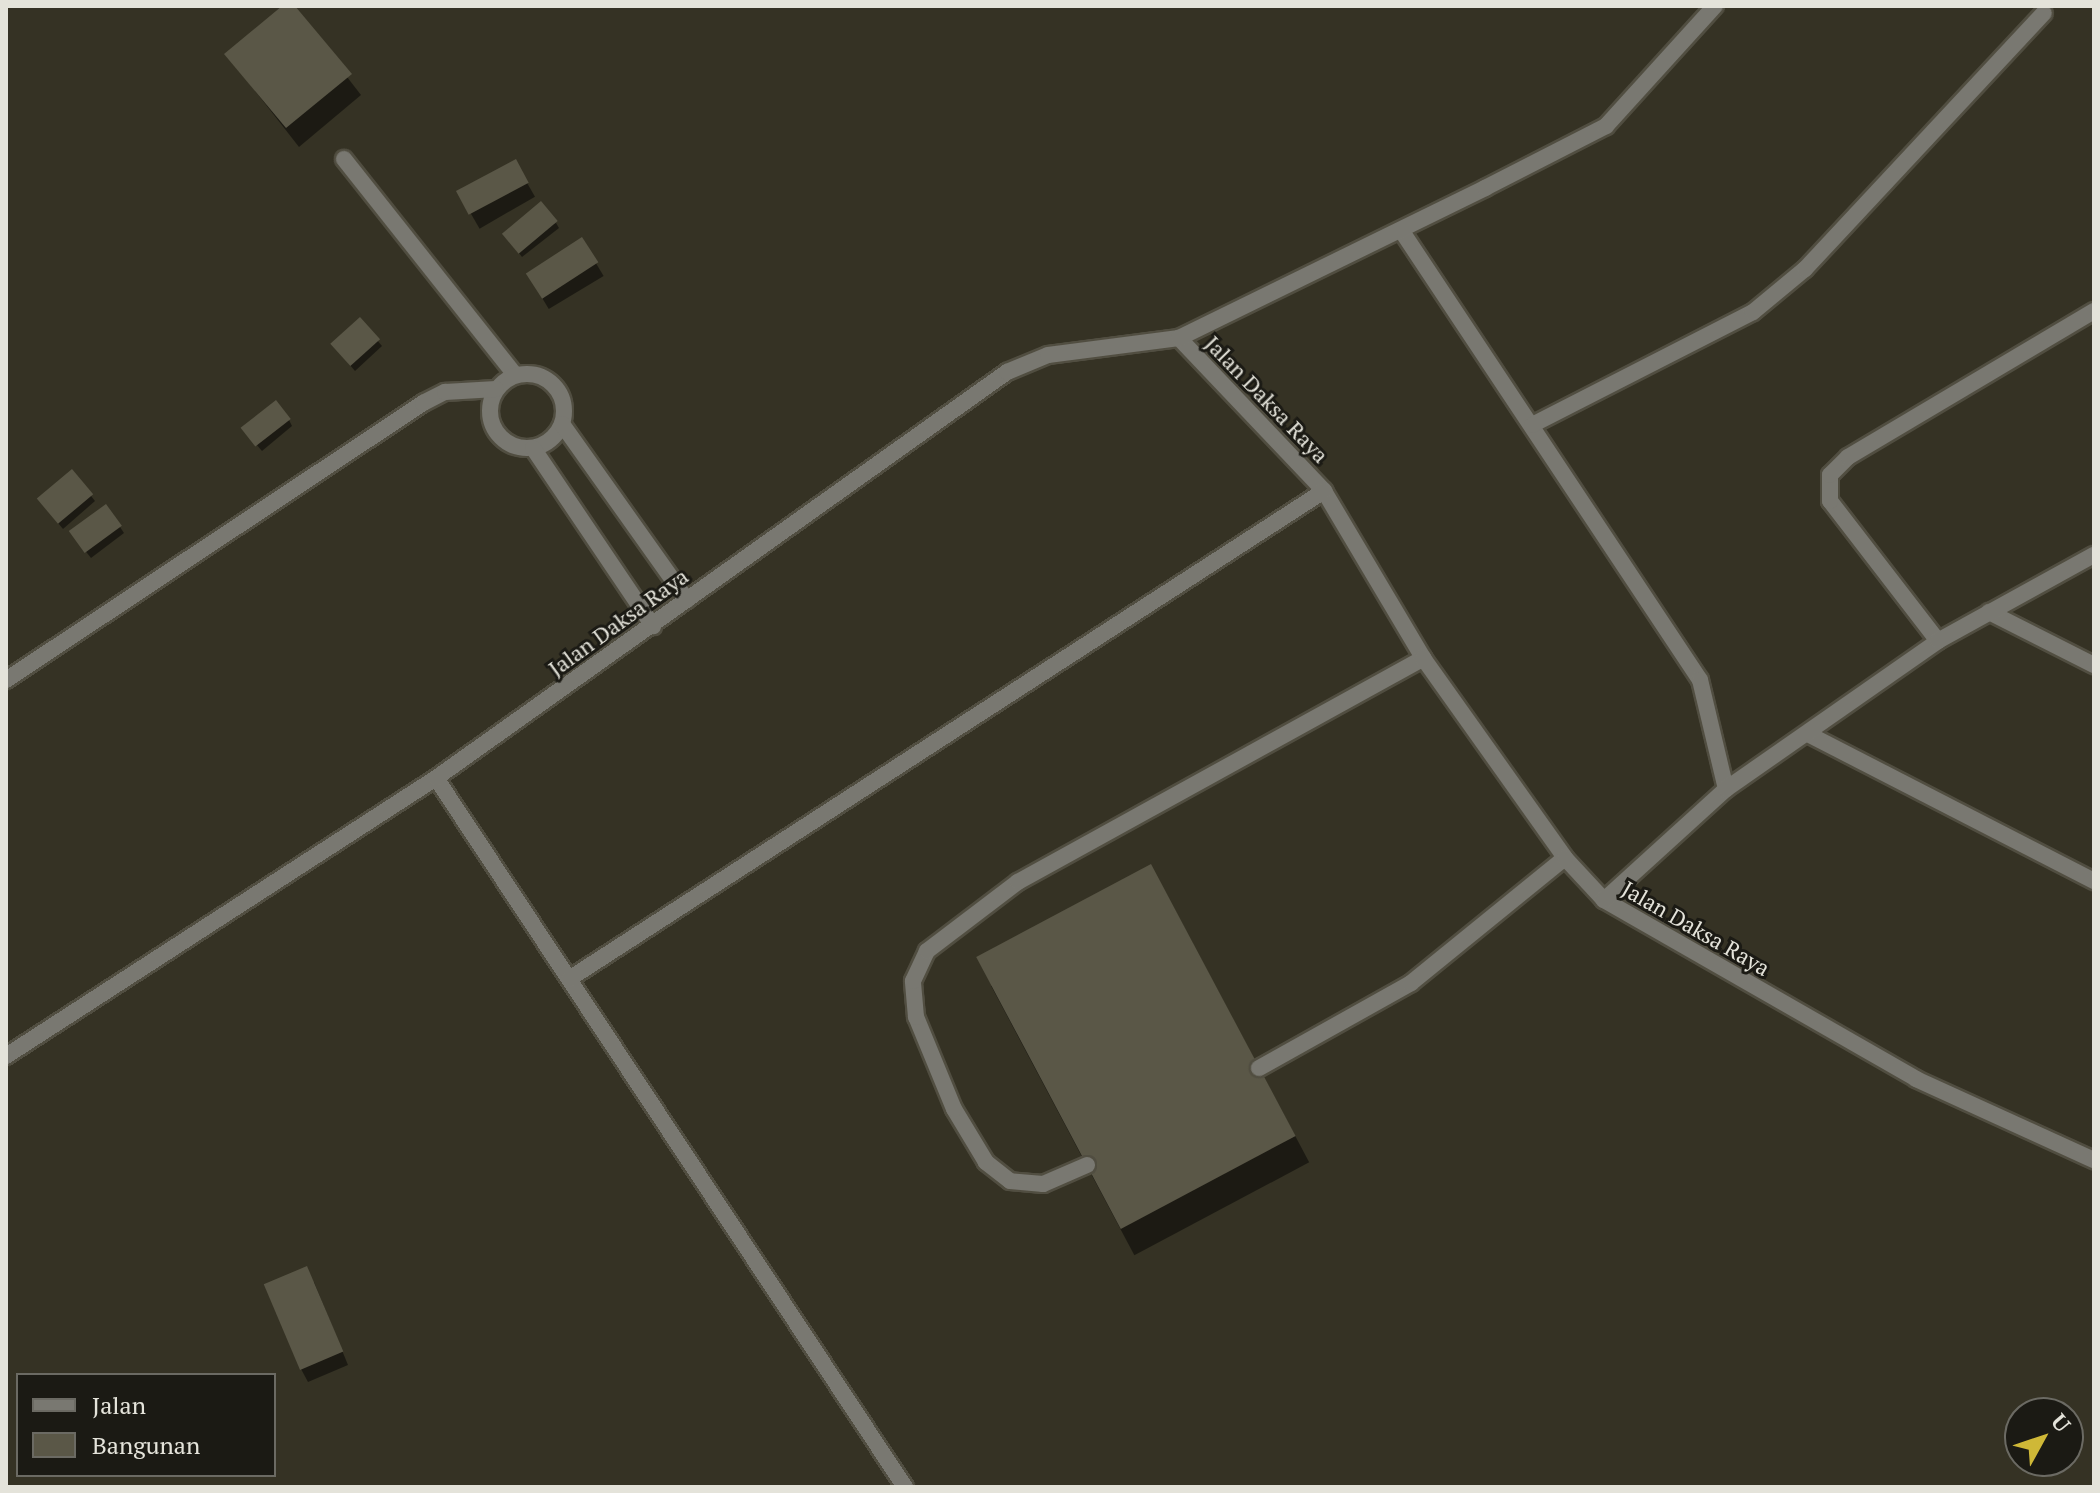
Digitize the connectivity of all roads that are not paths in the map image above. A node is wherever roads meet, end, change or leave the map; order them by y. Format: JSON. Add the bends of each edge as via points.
{"nodes":[{"id":1,"x":1715,"y":6,"type":"edge"},
{"id":2,"x":2044,"y":13,"type":"dead end"},
{"id":3,"x":344,"y":159,"type":"dead end"},
{"id":4,"x":1401,"y":230,"type":"junction"},
{"id":5,"x":2094,"y":311,"type":"edge"},
{"id":6,"x":1179,"y":338,"type":"junction"},
{"id":7,"x":515,"y":375,"type":"junction"},
{"id":8,"x":496,"y":389,"type":"junction"},
{"id":9,"x":562,"y":424,"type":"junction"},
{"id":10,"x":1532,"y":425,"type":"junction"},
{"id":11,"x":533,"y":448,"type":"junction"},
{"id":12,"x":1324,"y":491,"type":"junction"},
{"id":13,"x":2094,"y":555,"type":"edge"},
{"id":14,"x":687,"y":600,"type":"junction"},
{"id":15,"x":1989,"y":612,"type":"junction"},
{"id":16,"x":653,"y":626,"type":"junction"},
{"id":17,"x":1938,"y":641,"type":"junction"},
{"id":18,"x":1423,"y":658,"type":"junction"},
{"id":19,"x":2094,"y":665,"type":"edge"},
{"id":20,"x":6,"y":680,"type":"edge"},
{"id":21,"x":1808,"y":734,"type":"junction"},
{"id":22,"x":436,"y":778,"type":"junction"},
{"id":23,"x":1726,"y":789,"type":"junction"},
{"id":24,"x":1565,"y":858,"type":"junction"},
{"id":25,"x":2094,"y":881,"type":"edge"},
{"id":26,"x":1604,"y":900,"type":"junction"},
{"id":27,"x":569,"y":979,"type":"junction"},
{"id":28,"x":6,"y":1056,"type":"edge"},
{"id":29,"x":1259,"y":1068,"type":"dead end"},
{"id":30,"x":2094,"y":1160,"type":"edge"},
{"id":31,"x":1087,"y":1165,"type":"dead end"},
{"id":32,"x":905,"y":1487,"type":"edge"}],
"edges":[{"from":1,"to":4,"type":"street","via":[[1606,126]]},
{"from":2,"to":10,"type":"street","via":[[1805,269],[1753,312]]},
{"from":3,"to":7,"type":"street"},
{"from":4,"to":6,"type":"street"},
{"from":4,"to":10,"type":"street"},
{"from":5,"to":17,"type":"street","via":[[1848,457],[1830,475],[1830,501]]},
{"from":6,"to":12,"type":"street","name":"Jalan Daksa Raya"},
{"from":6,"to":14,"type":"street","name":"Jalan Daksa Raya","via":[[1048,355],[1007,372]]},
{"from":7,"to":8,"type":"street"},
{"from":7,"to":9,"type":"street","via":[[538,375],[557,389]]},
{"from":8,"to":11,"type":"street","via":[[489,412],[498,436]]},
{"from":8,"to":20,"type":"street","via":[[445,392],[423,403]]},
{"from":9,"to":11,"type":"street"},
{"from":9,"to":14,"type":"street"},
{"from":10,"to":23,"type":"street","via":[[1700,680]]},
{"from":11,"to":16,"type":"street"},
{"from":12,"to":18,"type":"street","name":"Jalan Daksa Raya"},
{"from":12,"to":27,"type":"street"},
{"from":13,"to":15,"type":"street"},
{"from":14,"to":16,"type":"street","name":"Jalan Daksa Raya"},
{"from":15,"to":17,"type":"street"},
{"from":15,"to":19,"type":"street"},
{"from":16,"to":22,"type":"street","name":"Jalan Daksa Raya"},
{"from":17,"to":21,"type":"street"},
{"from":18,"to":24,"type":"street","name":"Jalan Daksa Raya"},
{"from":18,"to":31,"type":"street","via":[[1018,882],[927,951],[913,981],[916,1017],[954,1109],[986,1162],[1010,1181],[1043,1184]]},
{"from":21,"to":23,"type":"street"},
{"from":21,"to":25,"type":"street"},
{"from":22,"to":27,"type":"street"},
{"from":22,"to":28,"type":"street","name":"Jalan Daksa Raya"},
{"from":23,"to":26,"type":"street"},
{"from":24,"to":26,"type":"street","name":"Jalan Daksa Raya"},
{"from":24,"to":29,"type":"street","via":[[1411,983]]},
{"from":26,"to":30,"type":"street","name":"Jalan Daksa Raya","via":[[1916,1079]]},
{"from":27,"to":32,"type":"street"}]}
